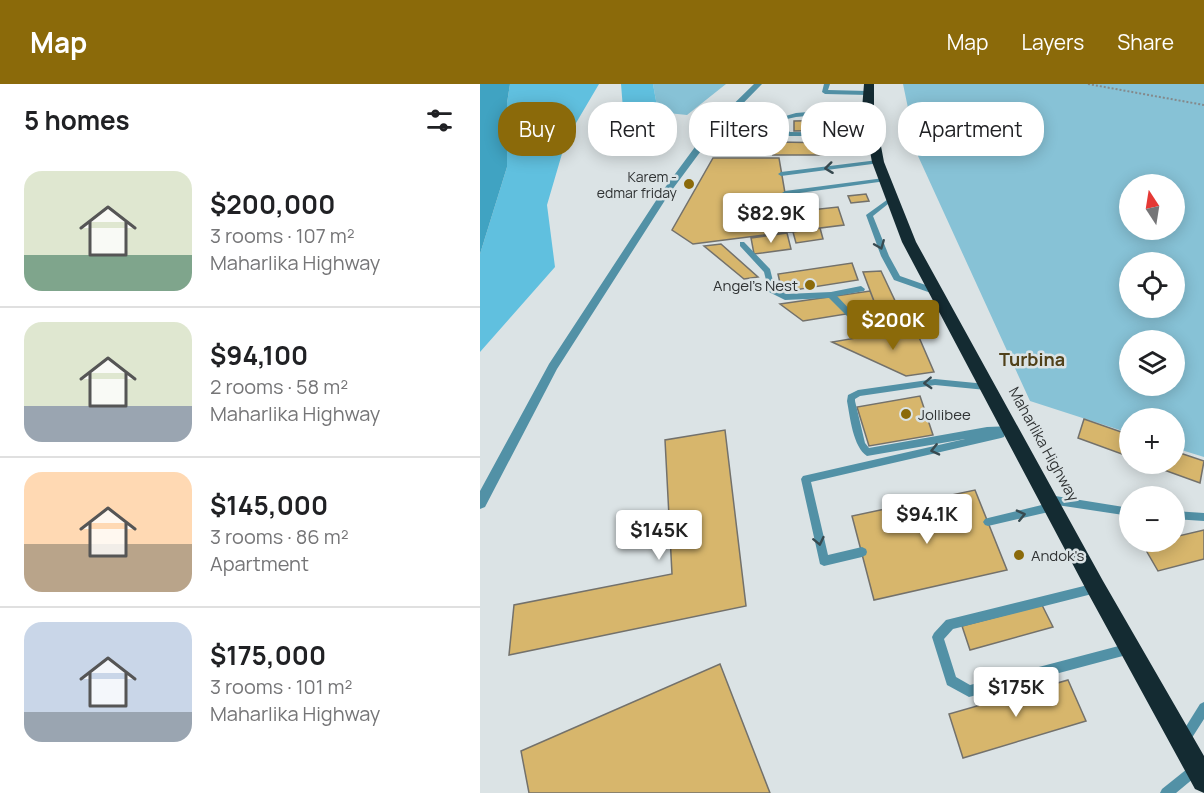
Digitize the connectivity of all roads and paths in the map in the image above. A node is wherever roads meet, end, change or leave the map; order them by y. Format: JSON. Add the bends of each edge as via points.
{"nodes":[{"id":1,"x":758,"y":84,"type":"edge"},
{"id":2,"x":826,"y":84,"type":"edge"},
{"id":3,"x":1088,"y":84,"type":"edge"},
{"id":4,"x":868,"y":89,"type":"edge"},
{"id":5,"x":1204,"y":105,"type":"edge"},
{"id":6,"x":801,"y":116,"type":"edge"},
{"id":7,"x":801,"y":134,"type":"edge"},
{"id":8,"x":877,"y":156,"type":"edge"},
{"id":9,"x":878,"y":162,"type":"junction"},
{"id":10,"x":781,"y":174,"type":"dead end"},
{"id":11,"x":884,"y":180,"type":"junction"},
{"id":12,"x":785,"y":193,"type":"dead end"},
{"id":13,"x":891,"y":199,"type":"junction"},
{"id":14,"x":742,"y":244,"type":"dead end"},
{"id":15,"x":861,"y":289,"type":"dead end"},
{"id":16,"x":934,"y":291,"type":"junction"},
{"id":17,"x":831,"y":295,"type":"junction"},
{"id":18,"x":944,"y":309,"type":"junction"},
{"id":19,"x":986,"y":387,"type":"junction"},
{"id":20,"x":1012,"y":430,"type":"junction"},
{"id":21,"x":480,"y":503,"type":"edge"},
{"id":22,"x":1051,"y":503,"type":"junction"},
{"id":23,"x":1119,"y":511,"type":"edge"},
{"id":24,"x":1185,"y":516,"type":"edge"},
{"id":25,"x":1204,"y":517,"type":"edge"},
{"id":26,"x":988,"y":522,"type":"dead end"},
{"id":27,"x":862,"y":552,"type":"dead end"},
{"id":28,"x":1096,"y":588,"type":"junction"},
{"id":29,"x":1130,"y":650,"type":"junction"},
{"id":30,"x":1204,"y":708,"type":"edge"},
{"id":31,"x":1183,"y":742,"type":"junction"},
{"id":32,"x":1201,"y":774,"type":"edge"},
{"id":33,"x":1166,"y":793,"type":"edge"}],
"edges":[{"from":1,"to":21,"type":"street","via":[[712,130],[633,240],[553,368]]},
{"from":2,"to":4,"type":"lane","via":[[825,92]]},
{"from":3,"to":5,"type":"path"},
{"from":6,"to":7,"type":"lane","via":[[784,118],[783,130]]},
{"from":8,"to":9,"type":"highway","name":"Maharlika Highway"},
{"from":9,"to":10,"type":"lane","one_way":true},
{"from":9,"to":11,"type":"highway","name":"Maharlika Highway"},
{"from":11,"to":12,"type":"lane"},
{"from":11,"to":13,"type":"highway","name":"Maharlika Highway"},
{"from":13,"to":16,"type":"highway","name":"Maharlika Highway"},
{"from":13,"to":16,"type":"lane","one_way":true,"via":[[869,214],[885,256],[897,278]]},
{"from":14,"to":17,"type":"lane","via":[[767,271],[772,290],[785,297]]},
{"from":15,"to":17,"type":"lane"},
{"from":16,"to":18,"type":"highway","name":"Maharlika Highway"},
{"from":17,"to":18,"type":"lane","via":[[853,317],[871,320]]},
{"from":18,"to":19,"type":"highway","name":"Maharlika Highway"},
{"from":19,"to":20,"type":"highway","name":"Maharlika Highway"},
{"from":19,"to":20,"type":"lane","one_way":true,"via":[[935,382],[858,393],[851,401],[861,444],[867,452]]},
{"from":20,"to":22,"type":"highway","name":"Maharlika Highway"},
{"from":20,"to":27,"type":"lane","one_way":true,"via":[[806,479],[824,561]]},
{"from":22,"to":23,"type":"lane"},
{"from":26,"to":22,"type":"lane","one_way":true},
{"from":22,"to":28,"type":"highway","name":"Maharlika Highway"},
{"from":24,"to":25,"type":"lane"},
{"from":28,"to":29,"type":"highway","name":"Maharlika Highway"},
{"from":28,"to":29,"type":"lane","via":[[951,624],[938,637],[951,681],[969,691]]},
{"from":29,"to":31,"type":"highway","name":"Maharlika Highway"},
{"from":30,"to":31,"type":"lane"},
{"from":31,"to":32,"type":"highway","name":"Maharlika Highway"},
{"from":32,"to":33,"type":"lane"}]}
